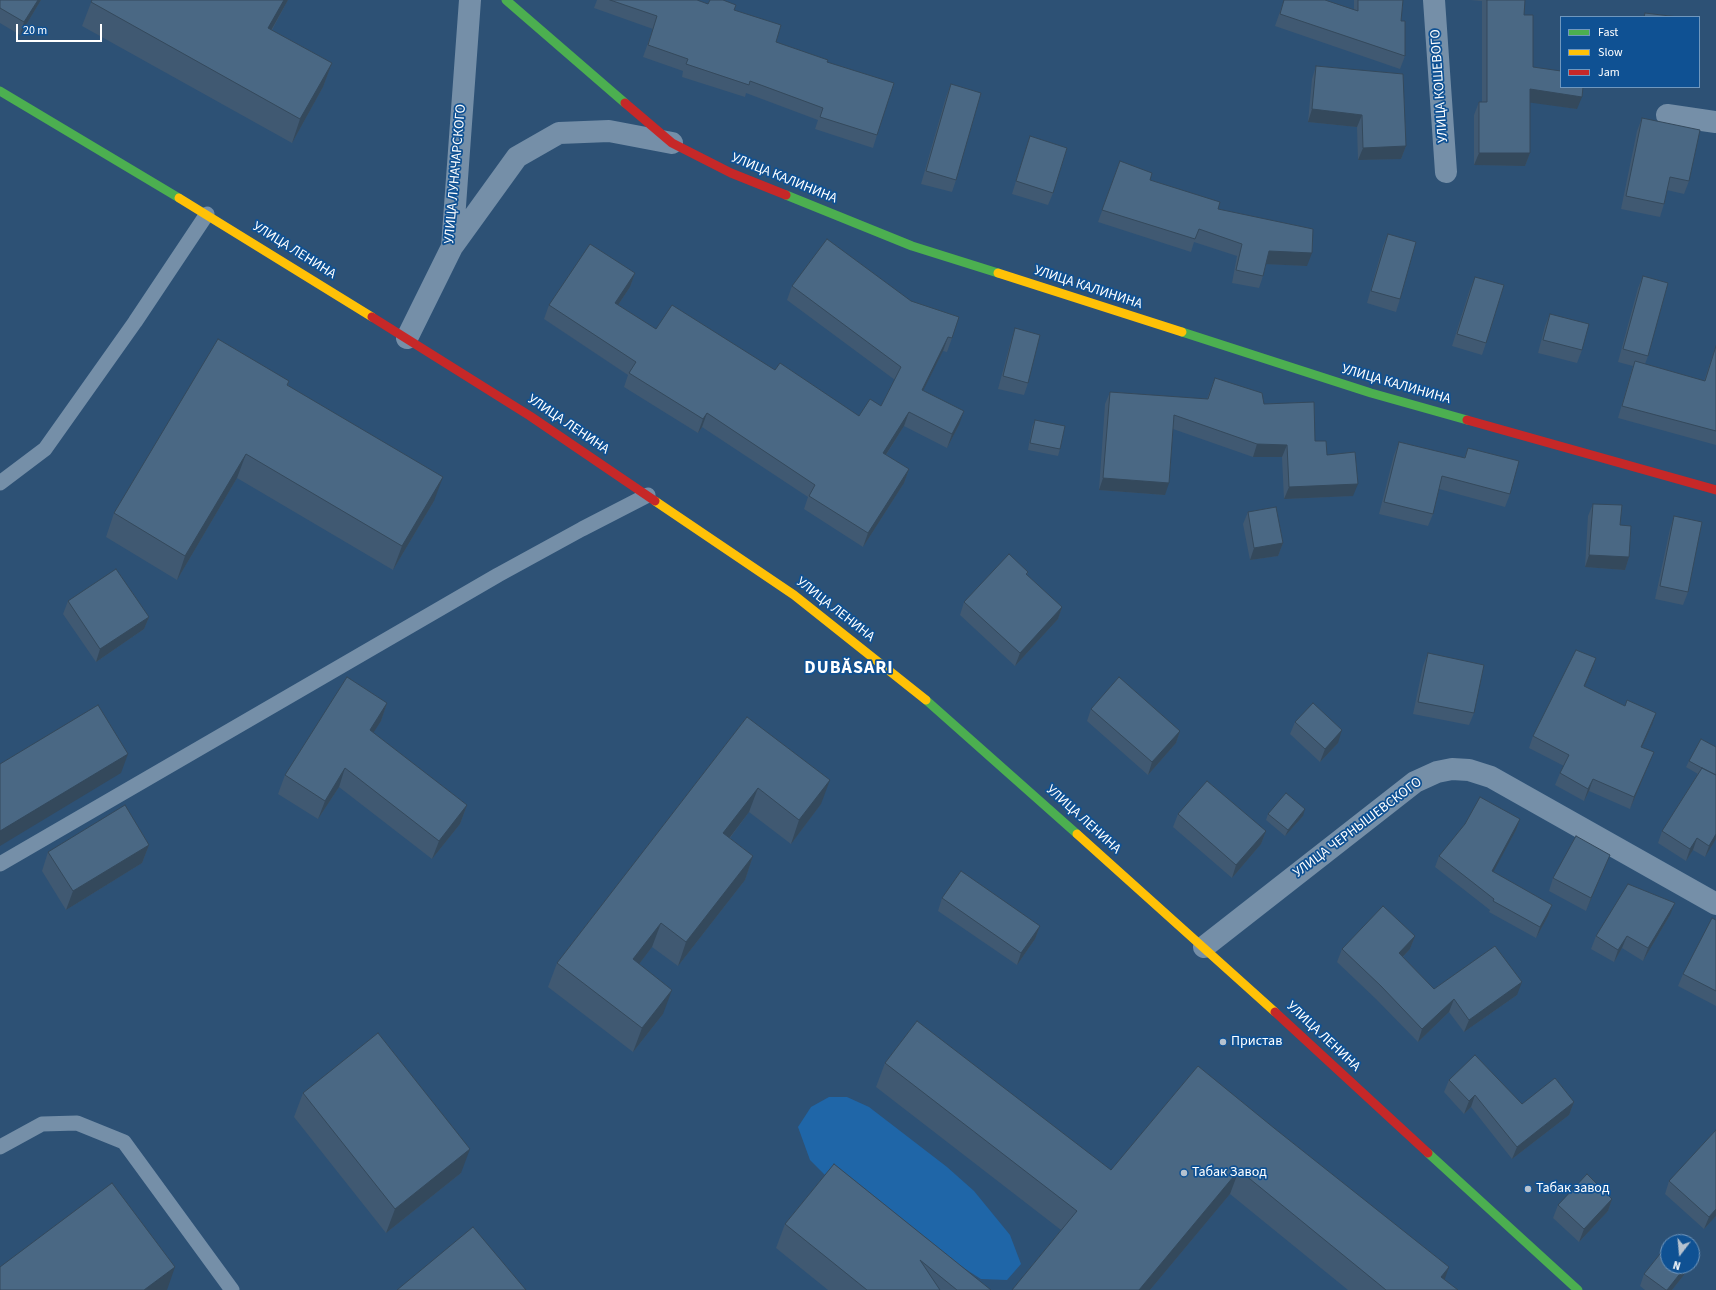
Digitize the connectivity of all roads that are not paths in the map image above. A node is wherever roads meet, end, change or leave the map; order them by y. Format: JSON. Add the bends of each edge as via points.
{"nodes":[{"id":1,"x":470,"y":0,"type":"edge"},
{"id":2,"x":506,"y":0,"type":"edge"},
{"id":3,"x":1434,"y":0,"type":"edge"},
{"id":4,"x":0,"y":91,"type":"edge"},
{"id":5,"x":1667,"y":114,"type":"dead end"},
{"id":6,"x":1716,"y":122,"type":"edge"},
{"id":7,"x":672,"y":143,"type":"junction"},
{"id":8,"x":1446,"y":172,"type":"dead end"},
{"id":9,"x":207,"y":214,"type":"junction"},
{"id":10,"x":452,"y":247,"type":"junction"},
{"id":11,"x":407,"y":338,"type":"junction"},
{"id":12,"x":0,"y":483,"type":"edge"},
{"id":13,"x":1716,"y":490,"type":"edge"},
{"id":14,"x":648,"y":495,"type":"junction"},
{"id":15,"x":0,"y":864,"type":"edge"},
{"id":16,"x":1716,"y":904,"type":"edge"},
{"id":17,"x":1204,"y":947,"type":"junction"},
{"id":18,"x":0,"y":1147,"type":"edge"},
{"id":19,"x":232,"y":1290,"type":"edge"},
{"id":20,"x":1578,"y":1290,"type":"edge"}],
"edges":[{"from":1,"to":10,"type":"street","name":"УЛИЦА ЛУНАЧАРСКОГО"},
{"from":2,"to":7,"type":"street","name":"УЛИЦА КАЛИНИНА"},
{"from":3,"to":8,"type":"street","name":"УЛИЦА КОШЕВОГО"},
{"from":4,"to":9,"type":"street","name":"УЛИЦА ЛЕНИНА"},
{"from":5,"to":6,"type":"street"},
{"from":7,"to":10,"type":"street","via":[[608,131],[560,133],[517,157]]},
{"from":7,"to":13,"type":"street","name":"УЛИЦА КАЛИНИНА","via":[[730,173],[912,246],[1371,393]]},
{"from":9,"to":11,"type":"street","name":"УЛИЦА ЛЕНИНА"},
{"from":9,"to":12,"type":"lane","via":[[135,322],[45,449]]},
{"from":10,"to":11,"type":"street","name":"УЛИЦА ЛУНАЧАРСКОГО"},
{"from":11,"to":14,"type":"street","name":"УЛИЦА ЛЕНИНА"},
{"from":14,"to":15,"type":"lane","via":[[498,576]]},
{"from":14,"to":17,"type":"street","name":"УЛИЦА ЛЕНИНА","via":[[794,595],[931,704]]},
{"from":16,"to":17,"type":"street","name":"УЛИЦА ЧЕРНЫШЕВСКОГО","via":[[1491,778],[1469,770],[1452,769],[1437,772],[1415,782]]},
{"from":17,"to":20,"type":"street","name":"УЛИЦА ЛЕНИНА"},
{"from":18,"to":19,"type":"lane","via":[[42,1124],[77,1123],[124,1142]]}]}
